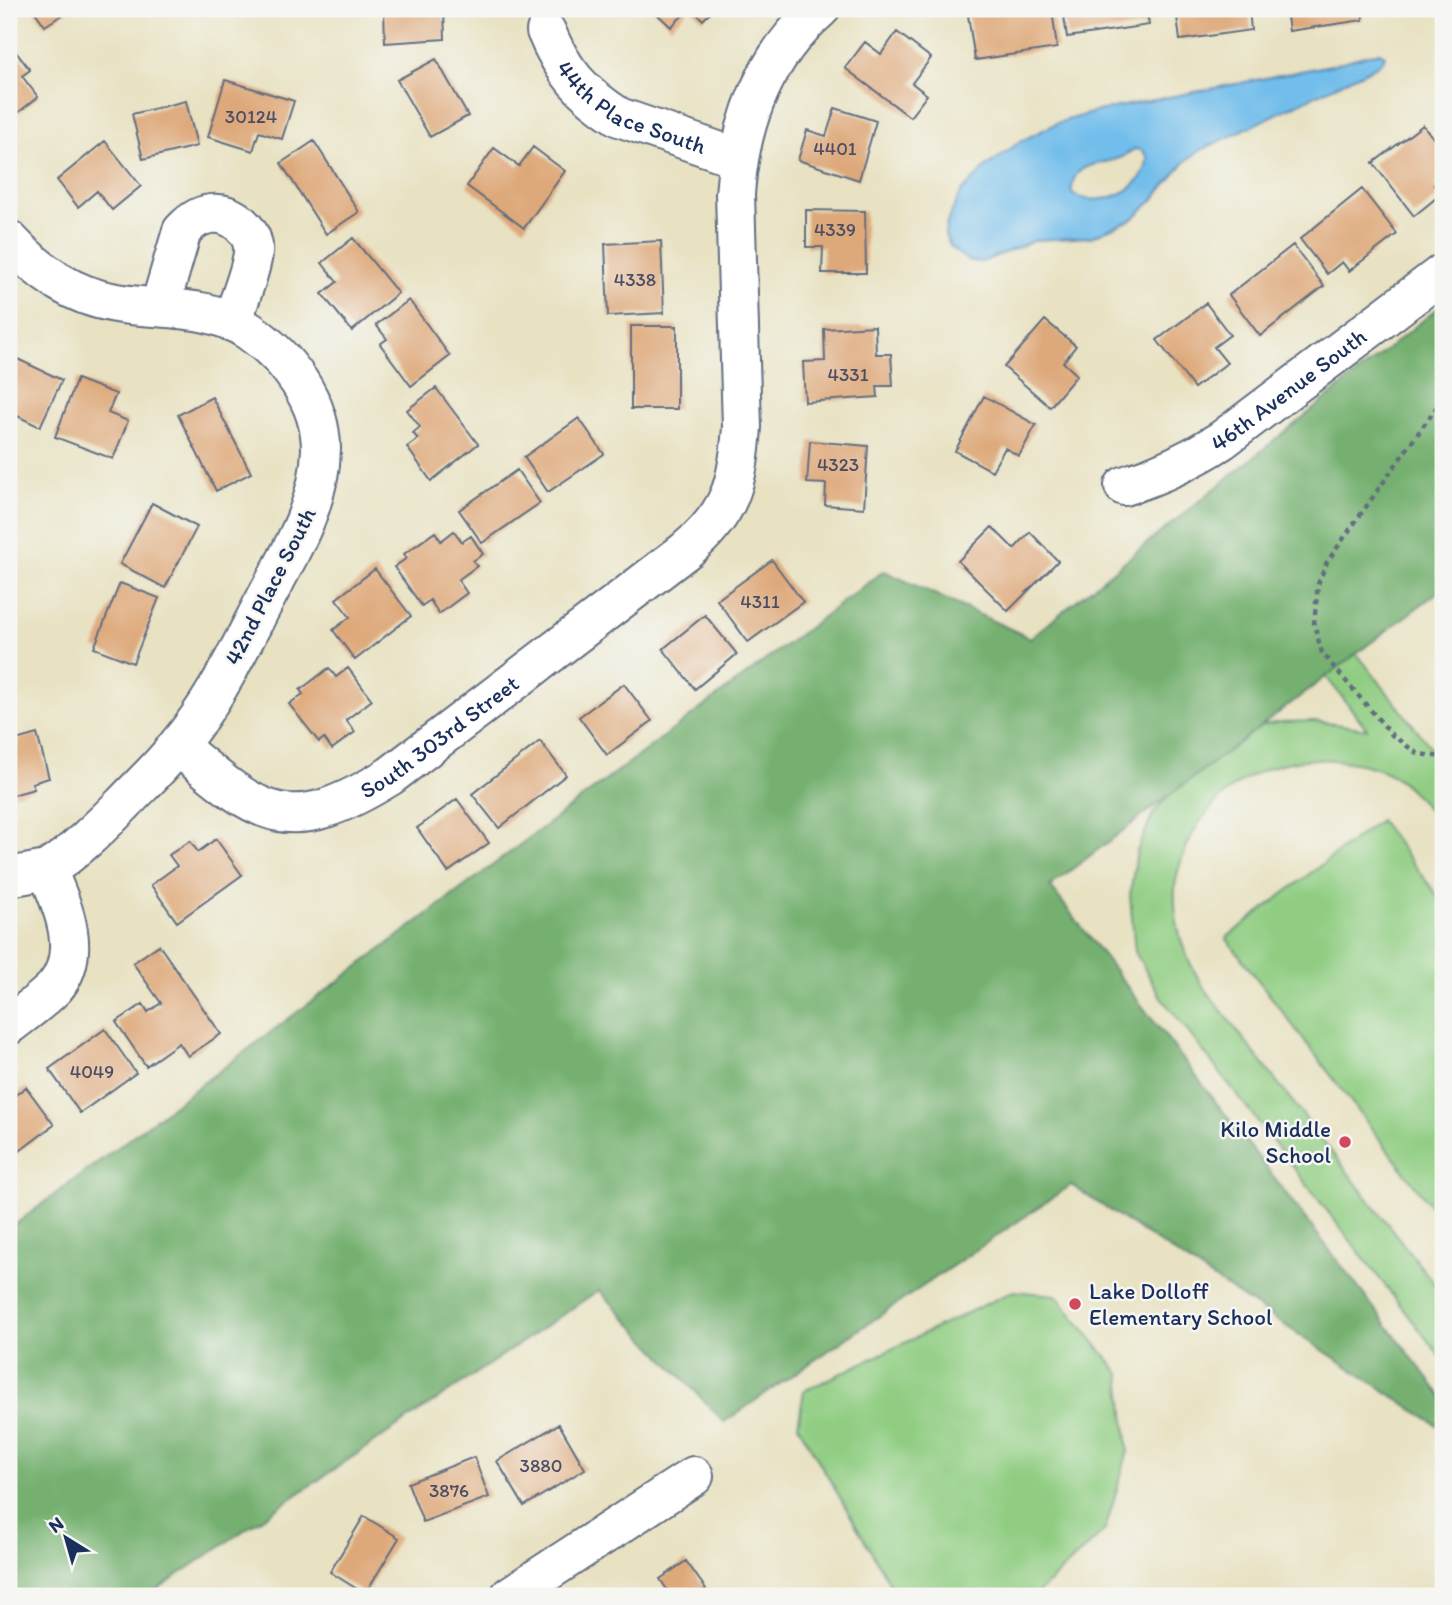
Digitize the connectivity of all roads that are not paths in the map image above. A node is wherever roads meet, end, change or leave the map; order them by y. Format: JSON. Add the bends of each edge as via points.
{"nodes":[{"id":1,"x":820,"y":9,"type":"edge"},
{"id":2,"x":546,"y":31,"type":"dead end"},
{"id":3,"x":737,"y":158,"type":"junction"},
{"id":4,"x":9,"y":240,"type":"edge"},
{"id":5,"x":1443,"y":273,"type":"edge"},
{"id":6,"x":160,"y":306,"type":"junction"},
{"id":7,"x":232,"y":322,"type":"junction"},
{"id":8,"x":1124,"y":486,"type":"dead end"},
{"id":9,"x":178,"y":746,"type":"junction"},
{"id":10,"x":47,"y":870,"type":"junction"},
{"id":11,"x":9,"y":877,"type":"edge"},
{"id":12,"x":9,"y":1025,"type":"edge"},
{"id":13,"x":694,"y":1476,"type":"dead end"},
{"id":14,"x":510,"y":1596,"type":"edge"}],
"edges":[{"from":1,"to":3,"type":"street","name":"South 303rd Street","via":[[772,66],[753,102]]},
{"from":2,"to":3,"type":"street","name":"44th Place South","via":[[568,74],[602,106],[619,117]]},
{"from":3,"to":9,"type":"street","name":"South 303rd Street","via":[[742,427],[734,484],[716,521],[685,551],[390,776],[338,804],[293,815],[270,811],[232,790]]},
{"from":4,"to":6,"type":"street","name":"42nd Place South","via":[[64,286],[119,304]]},
{"from":5,"to":8,"type":"street","name":"46th Avenue South","via":[[1222,440],[1159,475]]},
{"from":6,"to":7,"type":"street","name":"42nd Place South","via":[[195,309]]},
{"from":6,"to":7,"type":"street","via":[[182,231],[201,215],[226,215],[246,229],[253,253]]},
{"from":7,"to":9,"type":"street","name":"42nd Place South","via":[[272,349],[304,391],[320,433],[318,474],[302,530],[225,675]]},
{"from":9,"to":10,"type":"street","name":"42nd Place South","via":[[96,830]]},
{"from":10,"to":11,"type":"street"},
{"from":10,"to":12,"type":"street","via":[[65,913],[68,962],[54,988]]},
{"from":13,"to":14,"type":"street"}]}
